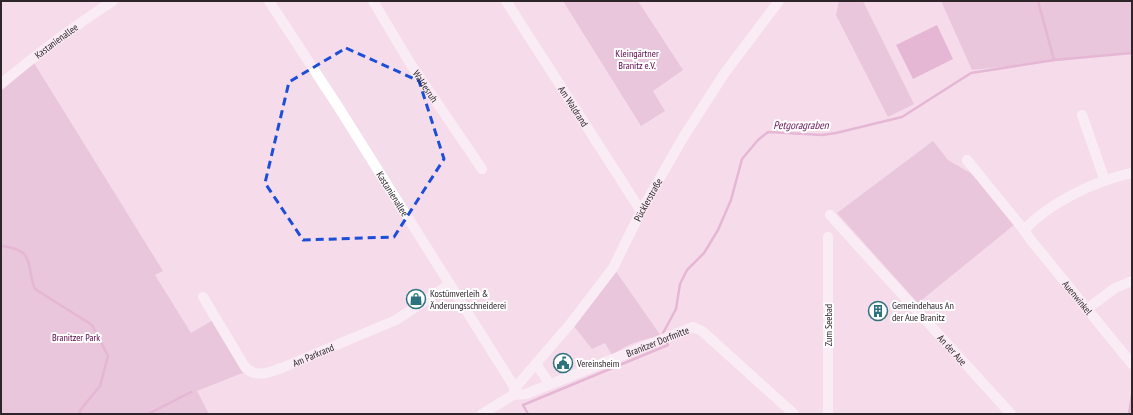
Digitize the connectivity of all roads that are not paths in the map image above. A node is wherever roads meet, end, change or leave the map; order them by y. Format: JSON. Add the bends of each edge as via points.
{"nodes":[{"id":1,"x":113,"y":1,"type":"edge"},
{"id":2,"x":269,"y":1,"type":"edge"},
{"id":3,"x":373,"y":1,"type":"edge"},
{"id":4,"x":506,"y":1,"type":"edge"},
{"id":5,"x":779,"y":1,"type":"edge"},
{"id":6,"x":1,"y":84,"type":"edge"},
{"id":7,"x":1082,"y":115,"type":"dead end"},
{"id":8,"x":967,"y":160,"type":"dead end"},
{"id":9,"x":482,"y":169,"type":"dead end"},
{"id":10,"x":1132,"y":173,"type":"edge"},
{"id":11,"x":1105,"y":181,"type":"junction"},
{"id":12,"x":641,"y":211,"type":"junction"},
{"id":13,"x":830,"y":215,"type":"dead end"},
{"id":14,"x":1024,"y":230,"type":"junction"},
{"id":15,"x":828,"y":237,"type":"dead end"},
{"id":16,"x":1132,"y":281,"type":"edge"},
{"id":17,"x":450,"y":284,"type":"junction"},
{"id":18,"x":203,"y":297,"type":"dead end"},
{"id":19,"x":1087,"y":308,"type":"junction"},
{"id":20,"x":536,"y":364,"type":"junction"},
{"id":21,"x":1132,"y":364,"type":"edge"},
{"id":22,"x":550,"y":384,"type":"junction"},
{"id":23,"x":514,"y":392,"type":"junction"},
{"id":24,"x":482,"y":414,"type":"edge"},
{"id":25,"x":794,"y":414,"type":"edge"},
{"id":26,"x":828,"y":414,"type":"edge"},
{"id":27,"x":1010,"y":414,"type":"edge"}],
"edges":[{"from":1,"to":6,"type":"street","name":"Kastanienallee","via":[[81,22]]},
{"from":2,"to":17,"type":"street","name":"Kastanienallee"},
{"from":3,"to":9,"type":"street","name":"Waldesruh","via":[[410,63]]},
{"from":4,"to":12,"type":"street","name":"Am Waldrand"},
{"from":5,"to":12,"type":"street","name":"Pücklerstraße","via":[[718,83]]},
{"from":7,"to":11,"type":"street"},
{"from":8,"to":14,"type":"street","name":"Auenwinkel"},
{"from":10,"to":11,"type":"street"},
{"from":11,"to":14,"type":"street","via":[[1047,210]]},
{"from":12,"to":20,"type":"street","name":"Pücklerstraße","via":[[613,268]]},
{"from":13,"to":27,"type":"street","name":"An der Aue"},
{"from":14,"to":19,"type":"street","name":"Auenwinkel"},
{"from":15,"to":26,"type":"street","name":"Zum Seebad"},
{"from":16,"to":19,"type":"street","via":[[1115,288]]},
{"from":17,"to":18,"type":"street","name":"Am Parkrand","via":[[396,320],[269,373],[257,374],[249,372],[245,367]]},
{"from":17,"to":23,"type":"street","name":"Kastanienallee"},
{"from":19,"to":21,"type":"street","name":"Auenwinkel"},
{"from":20,"to":22,"type":"street"},
{"from":20,"to":23,"type":"street","name":"Pücklerstraße"},
{"from":22,"to":23,"type":"street","name":"Branitzer Dorfmitte","via":[[526,394]]},
{"from":22,"to":25,"type":"street","name":"Branitzer Dorfmitte","via":[[693,327],[702,331]]},
{"from":23,"to":24,"type":"street","name":"Branitzer Dorfmitte"}]}
